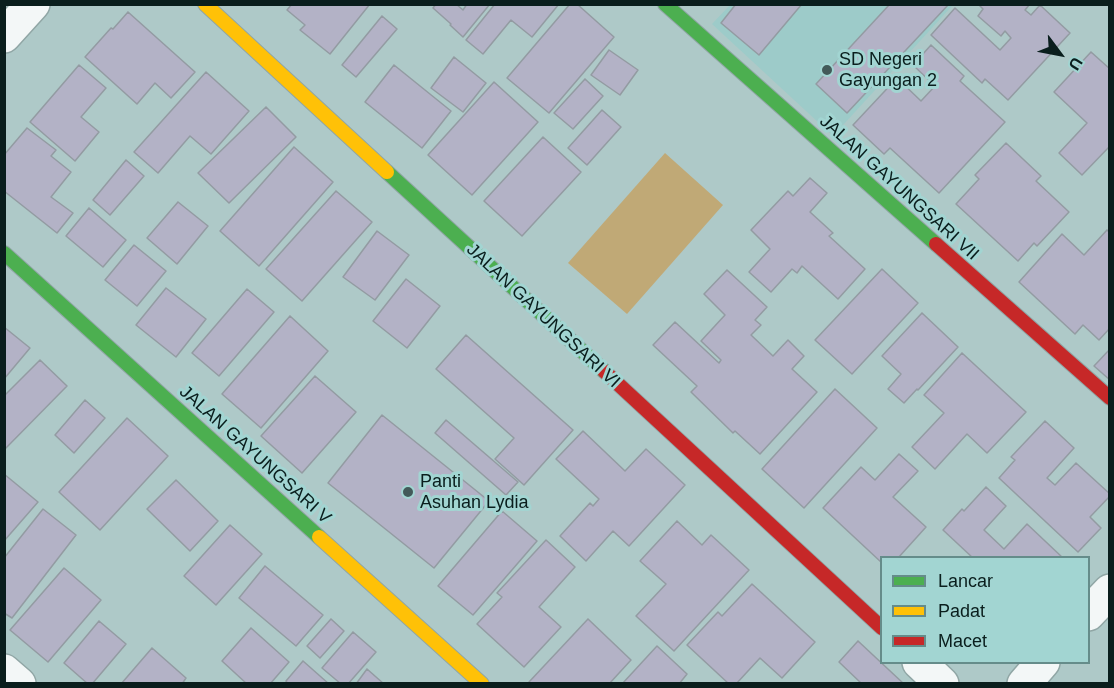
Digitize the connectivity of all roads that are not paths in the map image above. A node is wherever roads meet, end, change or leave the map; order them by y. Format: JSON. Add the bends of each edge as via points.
{"nodes":[{"id":1,"x":33,"y":4,"type":"edge"},
{"id":2,"x":205,"y":4,"type":"edge"},
{"id":3,"x":665,"y":4,"type":"edge"},
{"id":4,"x":4,"y":36,"type":"edge"},
{"id":5,"x":4,"y":253,"type":"edge"},
{"id":6,"x":1110,"y":398,"type":"edge"},
{"id":7,"x":1110,"y":591,"type":"edge"},
{"id":8,"x":1090,"y":613,"type":"edge"},
{"id":9,"x":880,"y":626,"type":"edge"},
{"id":10,"x":920,"y":664,"type":"edge"},
{"id":11,"x":1042,"y":664,"type":"edge"},
{"id":12,"x":4,"y":670,"type":"edge"},
{"id":13,"x":19,"y":684,"type":"edge"},
{"id":14,"x":482,"y":684,"type":"edge"},
{"id":15,"x":942,"y":684,"type":"edge"},
{"id":16,"x":1024,"y":684,"type":"edge"}],
"edges":[{"from":1,"to":4,"type":"street"},
{"from":2,"to":9,"type":"street","name":"JALAN GAYUNGSARI VI"},
{"from":3,"to":6,"type":"street","name":"JALAN GAYUNGSARI VII"},
{"from":5,"to":14,"type":"street","name":"JALAN GAYUNGSARI V"},
{"from":7,"to":8,"type":"street"},
{"from":10,"to":15,"type":"street"},
{"from":11,"to":16,"type":"street"},
{"from":12,"to":13,"type":"street"}]}
